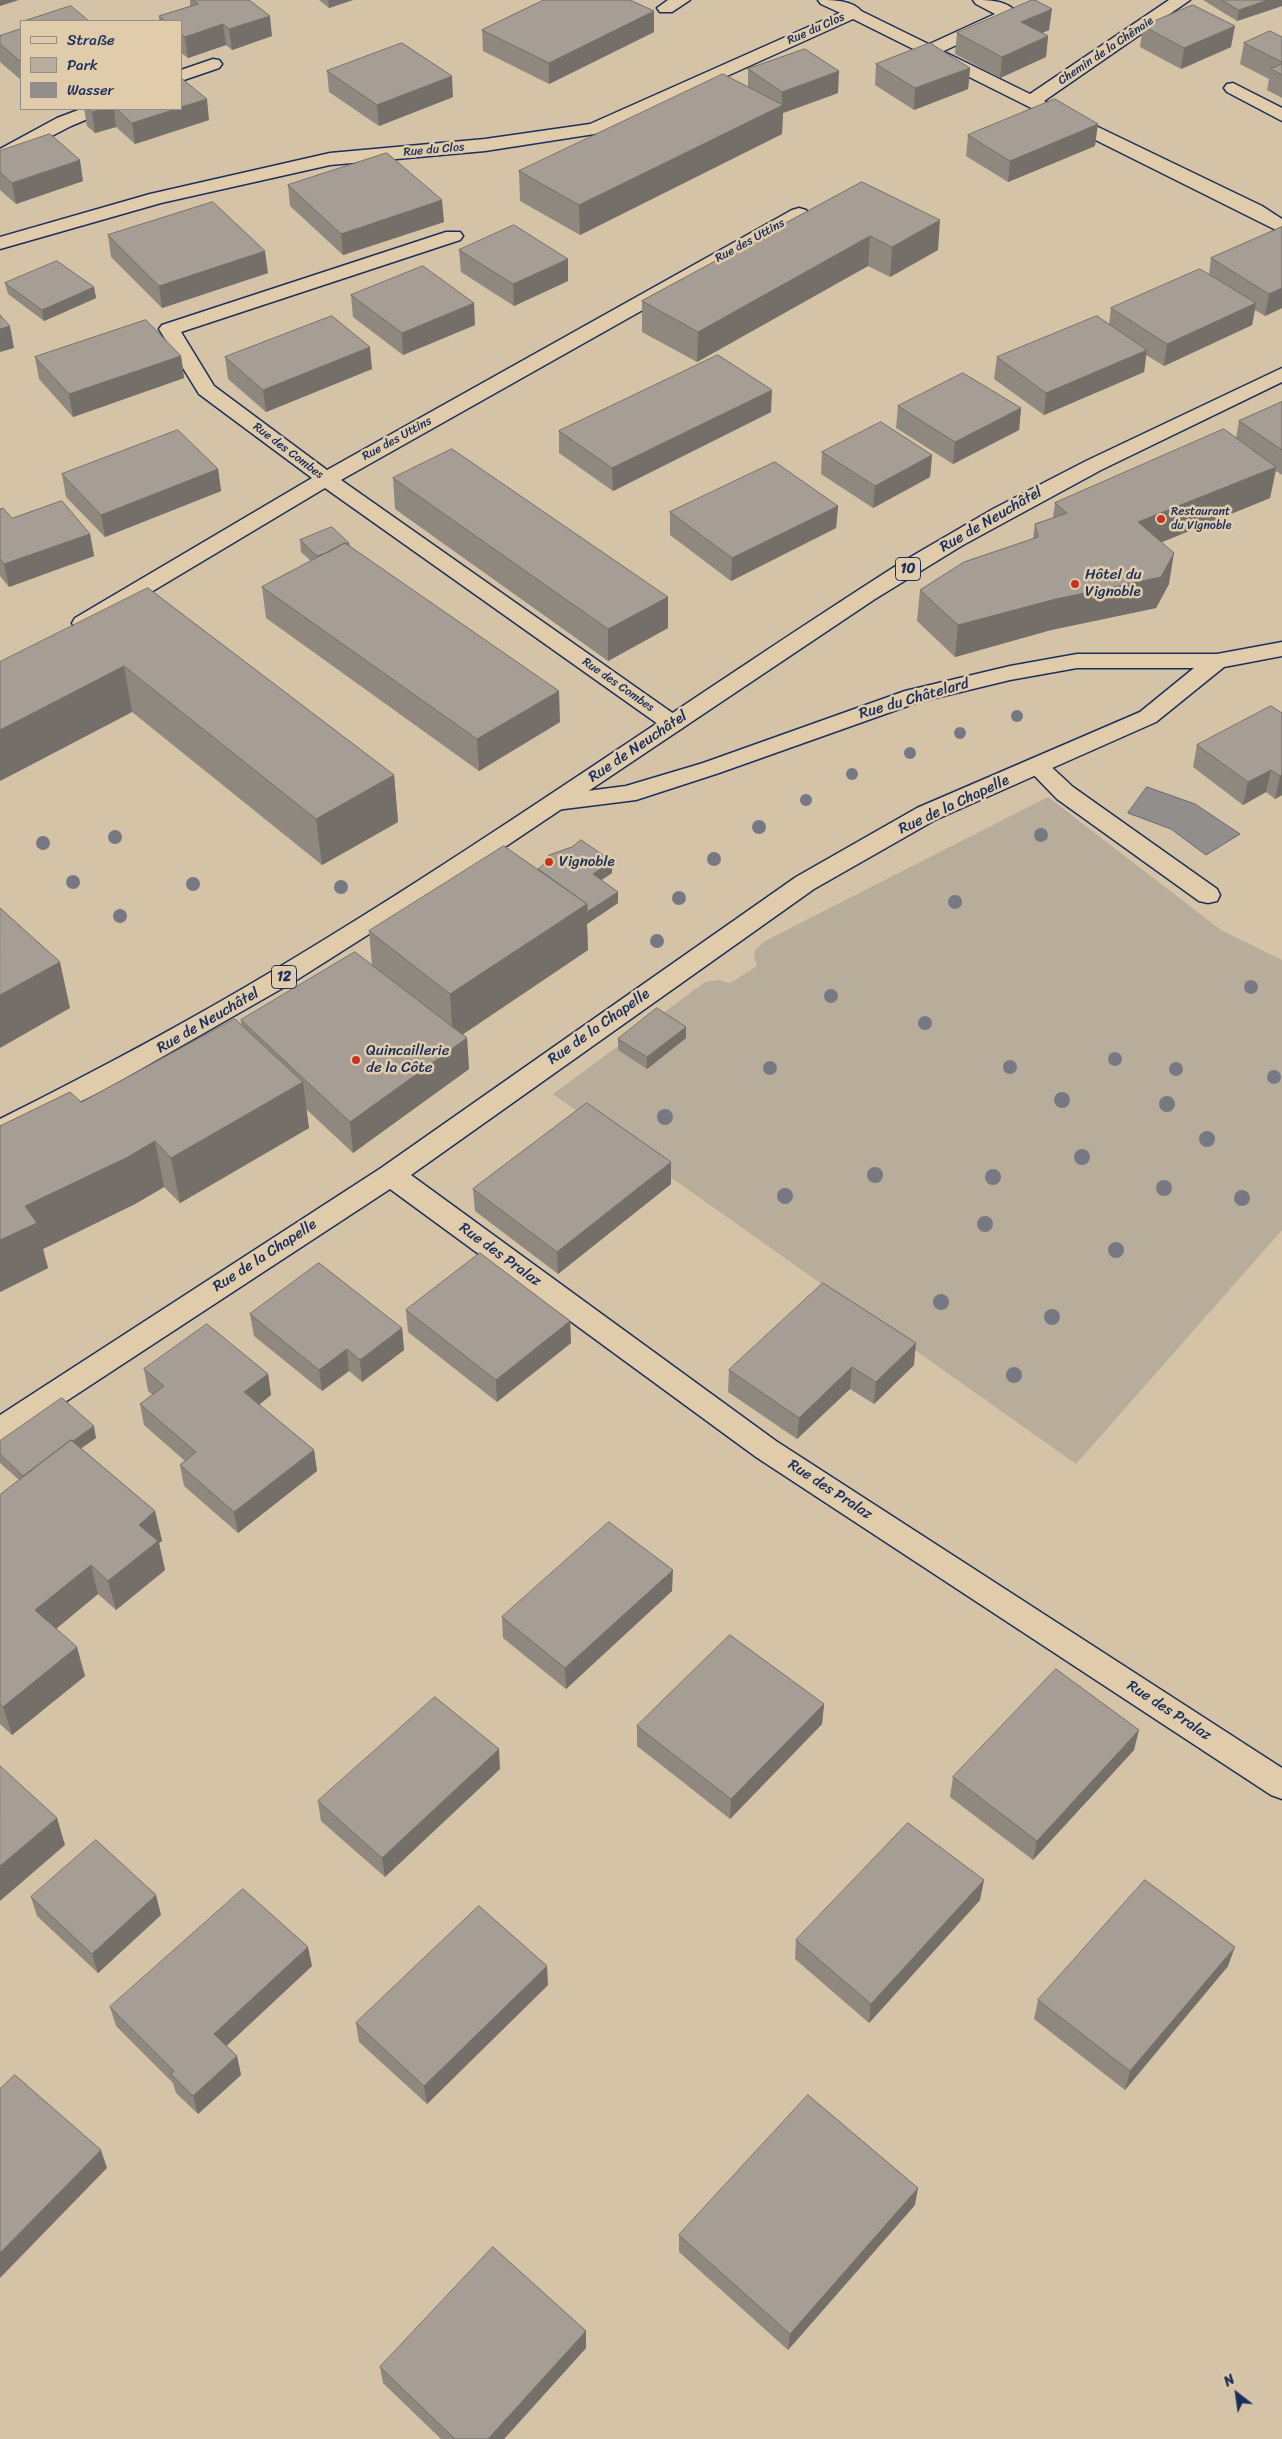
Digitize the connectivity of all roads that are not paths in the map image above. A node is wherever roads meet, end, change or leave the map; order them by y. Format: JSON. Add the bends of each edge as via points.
{"nodes":[{"id":1,"x":827,"y":0,"type":"edge"},
{"id":2,"x":982,"y":0,"type":"edge"},
{"id":3,"x":1181,"y":0,"type":"edge"},
{"id":4,"x":853,"y":12,"type":"junction"},
{"id":5,"x":929,"y":51,"type":"junction"},
{"id":6,"x":213,"y":64,"type":"dead end"},
{"id":7,"x":182,"y":76,"type":"edge"},
{"id":8,"x":1233,"y":88,"type":"dead end"},
{"id":9,"x":1030,"y":102,"type":"junction"},
{"id":10,"x":94,"y":110,"type":"edge"},
{"id":11,"x":1282,"y":115,"type":"edge"},
{"id":12,"x":0,"y":156,"type":"edge"},
{"id":13,"x":799,"y":214,"type":"edge"},
{"id":14,"x":1282,"y":227,"type":"edge"},
{"id":15,"x":453,"y":236,"type":"dead end"},
{"id":16,"x":0,"y":243,"type":"edge"},
{"id":17,"x":1282,"y":374,"type":"edge"},
{"id":18,"x":326,"y":479,"type":"junction"},
{"id":19,"x":65,"y":634,"type":"edge"},
{"id":20,"x":1282,"y":649,"type":"edge"},
{"id":21,"x":1217,"y":661,"type":"junction"},
{"id":22,"x":673,"y":724,"type":"junction"},
{"id":23,"x":1038,"y":767,"type":"junction"},
{"id":24,"x":556,"y":802,"type":"junction"},
{"id":25,"x":1208,"y":895,"type":"dead end"},
{"id":26,"x":0,"y":1131,"type":"edge"},
{"id":27,"x":391,"y":1175,"type":"junction"},
{"id":28,"x":0,"y":1430,"type":"edge"},
{"id":29,"x":1282,"y":1785,"type":"edge"}],
"edges":[{"from":1,"to":4,"type":"street"},
{"from":2,"to":5,"type":"street","via":[[1009,14]]},
{"from":3,"to":9,"type":"street","name":"Chemin de la Chênaie"},
{"from":4,"to":5,"type":"street"},
{"from":4,"to":16,"type":"street","name":"Rue du Clos","via":[[594,129],[486,145],[330,159],[157,198]]},
{"from":5,"to":9,"type":"street"},
{"from":6,"to":7,"type":"street"},
{"from":8,"to":11,"type":"street"},
{"from":9,"to":14,"type":"street","via":[[1255,210]]},
{"from":10,"to":12,"type":"street"},
{"from":13,"to":18,"type":"street","name":"Rue des Uttins"},
{"from":15,"to":18,"type":"street","name":"Rue des Combes","via":[[169,329],[206,390]]},
{"from":17,"to":22,"type":"street","name":"Rue de Neuchâtel","number":"10","via":[[1092,465],[976,528],[910,567]]},
{"from":18,"to":19,"type":"street","name":"Rue des Uttins"},
{"from":18,"to":22,"type":"street","name":"Rue des Combes"},
{"from":20,"to":21,"type":"street","name":"Rue du Châtelard"},
{"from":21,"to":23,"type":"street","name":"Rue de la Chapelle","via":[[1148,717]]},
{"from":21,"to":24,"type":"street","name":"Rue du Châtelard","via":[[1077,661],[1010,673],[913,696],[628,794]]},
{"from":22,"to":24,"type":"street","name":"Rue de Neuchâtel","number":"10"},
{"from":23,"to":25,"type":"street","via":[[1065,793]]},
{"from":23,"to":27,"type":"street","name":"Rue de la Chapelle","via":[[926,814],[805,883]]},
{"from":24,"to":26,"type":"street","name":"Rue de Neuchâtel","number":"12","via":[[274,984],[109,1077]]},
{"from":27,"to":28,"type":"street","name":"Rue de la Chapelle"},
{"from":27,"to":29,"type":"street","name":"Rue des Pralaz","via":[[766,1449]]}]}
